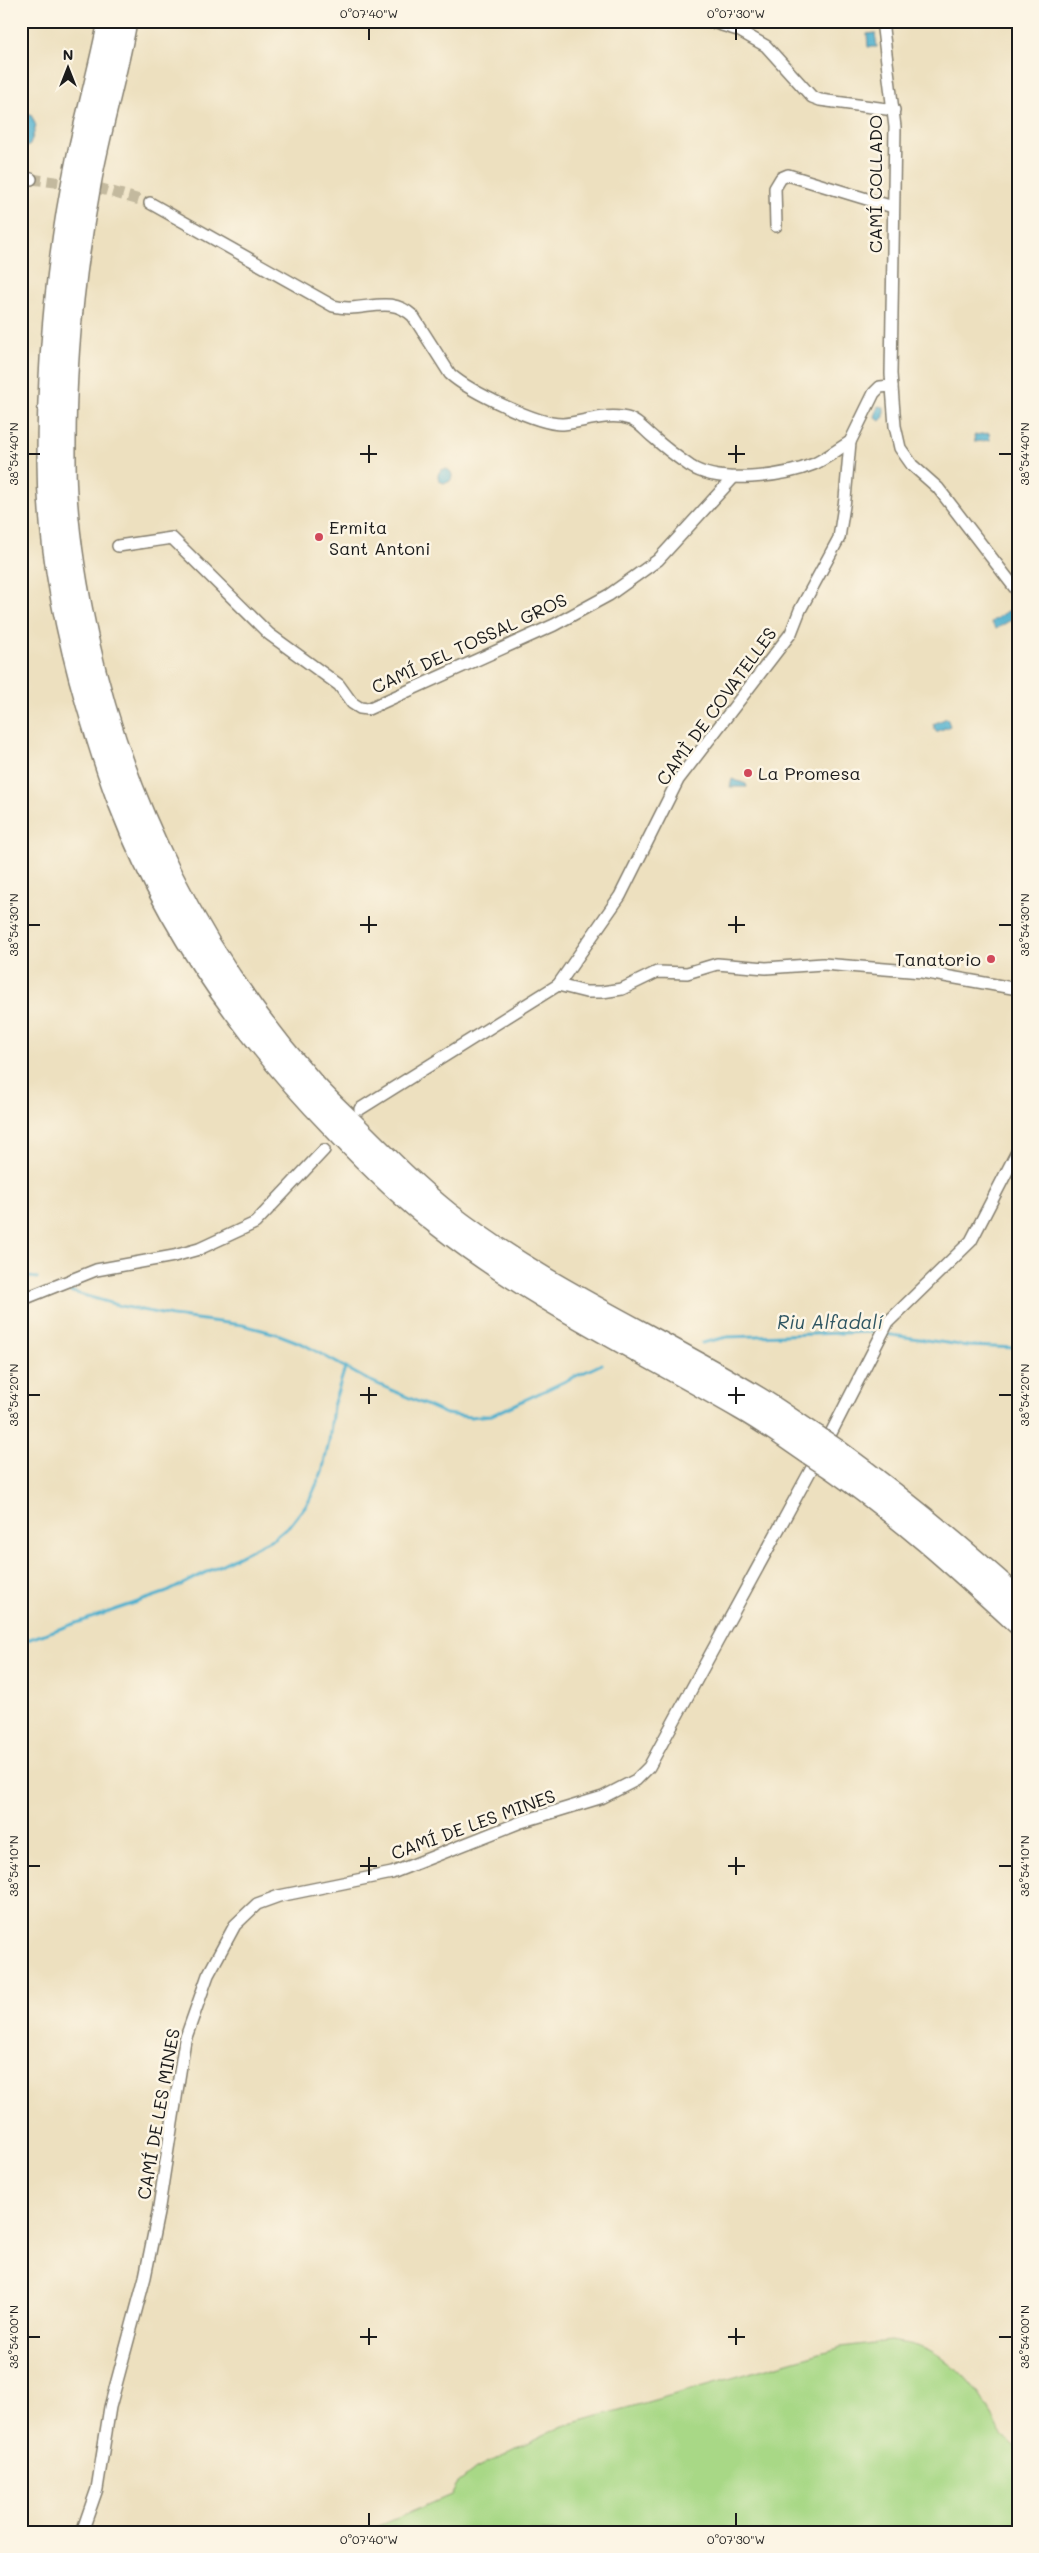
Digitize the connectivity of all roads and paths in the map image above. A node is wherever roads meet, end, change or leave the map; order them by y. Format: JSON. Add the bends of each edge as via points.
{"nodes":[{"id":1,"x":109,"y":21,"type":"edge"},
{"id":2,"x":126,"y":21,"type":"edge"},
{"id":3,"x":709,"y":21,"type":"edge"},
{"id":4,"x":882,"y":21,"type":"edge"},
{"id":5,"x":894,"y":110,"type":"junction"},
{"id":6,"x":150,"y":203,"type":"tunnel mouth"},
{"id":7,"x":893,"y":207,"type":"junction"},
{"id":8,"x":776,"y":226,"type":"dead end"},
{"id":9,"x":892,"y":386,"type":"junction"},
{"id":10,"x":850,"y":442,"type":"junction"},
{"id":11,"x":729,"y":478,"type":"junction"},
{"id":12,"x":118,"y":546,"type":"dead end"},
{"id":13,"x":1018,"y":592,"type":"edge"},
{"id":14,"x":558,"y":984,"type":"junction"},
{"id":15,"x":1018,"y":989,"type":"edge"},
{"id":16,"x":360,"y":1109,"type":"dead end"},
{"id":17,"x":324,"y":1150,"type":"dead end"},
{"id":18,"x":1018,"y":1150,"type":"edge"},
{"id":19,"x":21,"y":1300,"type":"edge"},
{"id":20,"x":822,"y":1451,"type":"junction"},
{"id":21,"x":1018,"y":1598,"type":"edge"},
{"id":22,"x":1018,"y":1624,"type":"edge"},
{"id":23,"x":82,"y":2532,"type":"edge"}],
"edges":[{"from":1,"to":20,"type":"highway","via":[[78,159],[60,272],[50,400],[49,495],[57,576],[79,675],[120,805],[154,881],[193,951],[255,1040],[299,1092],[386,1182],[443,1229],[501,1270],[746,1412]]},
{"from":2,"to":20,"type":"highway","via":[[90,183],[80,244],[73,305],[65,465],[71,544],[93,663],[132,792],[155,844],[222,965],[267,1027],[310,1080],[419,1188],[476,1233],[548,1280],[756,1397]]},
{"from":3,"to":5,"type":"street","via":[[738,30],[766,46],[812,97]]},
{"from":4,"to":5,"type":"street","name":"CAMÍ COLLADO"},
{"from":5,"to":7,"type":"street","name":"CAMÍ COLLADO"},
{"from":6,"to":11,"type":"street","via":[[333,306],[353,308],[389,303],[406,309],[450,374],[474,391],[549,423],[610,417],[629,419],[691,466],[704,473]]},
{"from":7,"to":8,"type":"street","via":[[788,175],[781,178],[776,188]]},
{"from":7,"to":9,"type":"street","name":"CAMÍ COLLADO"},
{"from":9,"to":10,"type":"street","via":[[880,387],[874,393]]},
{"from":9,"to":13,"type":"street","name":"CAMÍ COLLADO","via":[[895,426],[904,457],[938,488]]},
{"from":10,"to":11,"type":"street","via":[[819,462],[804,467]]},
{"from":10,"to":14,"type":"street","name":"CAMÌ DE COVATELLES","via":[[846,499],[839,538],[794,628],[678,780],[620,896]]},
{"from":11,"to":12,"type":"street","name":"CAMÍ DEL TOSSAL GROS","via":[[658,560],[609,595],[554,625],[368,709],[352,703],[339,685],[269,634],[172,538]]},
{"from":14,"to":15,"type":"street","via":[[586,992],[602,992],[622,989],[657,972],[687,972],[717,964],[766,968],[823,964],[922,972]]},
{"from":14,"to":16,"type":"street"},
{"from":17,"to":19,"type":"street","via":[[255,1223],[241,1231],[174,1256],[96,1270]]},
{"from":18,"to":20,"type":"street","name":"CAMÍ DE LES MINES","via":[[972,1241],[888,1322]]},
{"from":20,"to":21,"type":"highway","via":[[894,1492],[954,1540]]},
{"from":20,"to":22,"type":"highway","via":[[945,1556]]},
{"from":20,"to":23,"type":"street","name":"CAMÍ DE LES MINES","via":[[649,1767],[636,1780],[603,1798],[521,1822],[392,1873],[279,1896],[258,1904],[235,1925],[208,1975],[185,2040],[156,2222],[110,2407],[97,2489]]}]}
